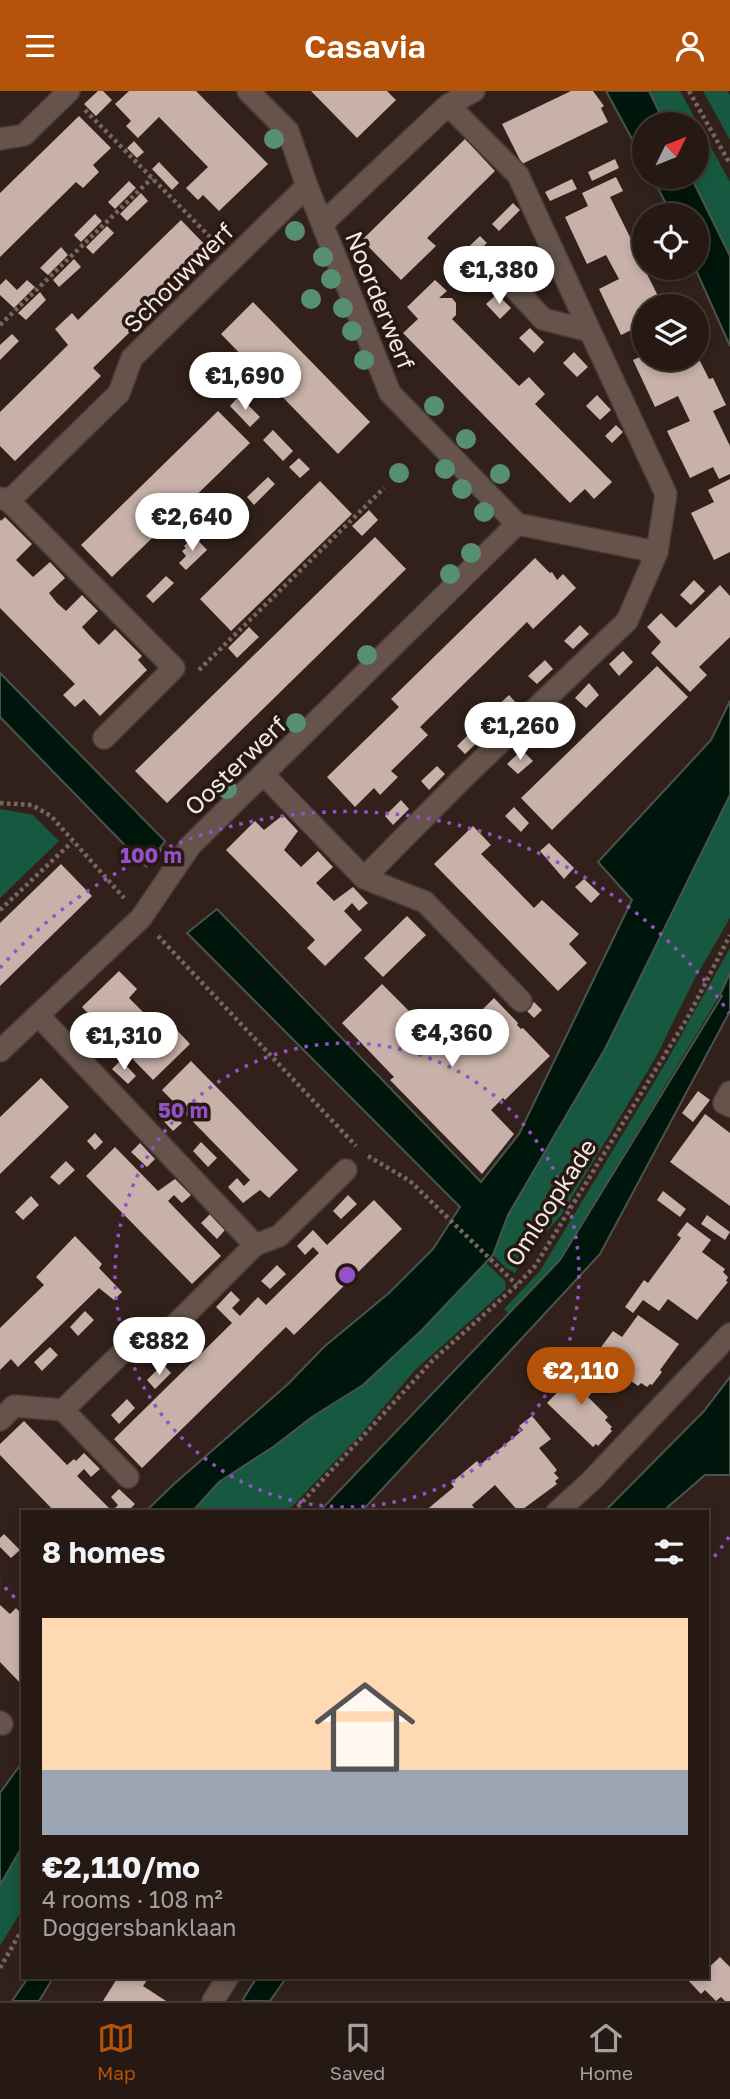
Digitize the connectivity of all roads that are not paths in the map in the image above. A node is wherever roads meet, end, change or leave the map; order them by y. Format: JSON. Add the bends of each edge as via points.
{"nodes":[{"id":1,"x":248,"y":91,"type":"edge"},
{"id":2,"x":68,"y":92,"type":"edge"},
{"id":3,"x":470,"y":92,"type":"edge"},
{"id":4,"x":448,"y":105,"type":"junction"},
{"id":5,"x":0,"y":139,"type":"edge"},
{"id":6,"x":307,"y":186,"type":"junction"},
{"id":7,"x":323,"y":223,"type":"junction"},
{"id":8,"x":502,"y":275,"type":"dead end"},
{"id":9,"x":590,"y":331,"type":"junction"},
{"id":10,"x":4,"y":500,"type":"edge"},
{"id":11,"x":517,"y":524,"type":"junction"},
{"id":12,"x":657,"y":552,"type":"junction"},
{"id":13,"x":104,"y":738,"type":"dead end"},
{"id":14,"x":264,"y":775,"type":"junction"},
{"id":15,"x":364,"y":878,"type":"junction"},
{"id":16,"x":521,"y":1001,"type":"dead end"},
{"id":17,"x":38,"y":1015,"type":"junction"},
{"id":18,"x":0,"y":1051,"type":"edge"},
{"id":19,"x":730,"y":1092,"type":"edge"},
{"id":20,"x":730,"y":1106,"type":"edge"},
{"id":21,"x":346,"y":1170,"type":"dead end"},
{"id":22,"x":255,"y":1245,"type":"junction"},
{"id":23,"x":730,"y":1334,"type":"edge"},
{"id":24,"x":63,"y":1410,"type":"junction"},
{"id":25,"x":0,"y":1420,"type":"edge"},
{"id":26,"x":128,"y":1477,"type":"dead end"},
{"id":27,"x":559,"y":1510,"type":"edge"},
{"id":28,"x":227,"y":1979,"type":"edge"},
{"id":29,"x":213,"y":2001,"type":"edge"}],
"edges":[{"from":1,"to":6,"type":"street","name":"Noorderwerf","via":[[288,131]]},
{"from":2,"to":5,"type":"street","via":[[24,135]]},
{"from":3,"to":4,"type":"street"},
{"from":4,"to":7,"type":"street"},
{"from":4,"to":9,"type":"street","via":[[518,175]]},
{"from":6,"to":7,"type":"street","name":"Noorderwerf"},
{"from":6,"to":10,"type":"street","name":"Schouwwerf","via":[[132,358],[119,393]]},
{"from":7,"to":11,"type":"street","name":"Noorderwerf","via":[[390,393]]},
{"from":8,"to":9,"type":"street","via":[[544,319]]},
{"from":9,"to":12,"type":"street","via":[[666,494]]},
{"from":10,"to":13,"type":"street","via":[[174,668]]},
{"from":11,"to":12,"type":"street"},
{"from":11,"to":14,"type":"street","name":"Oosterwerf"},
{"from":12,"to":15,"type":"street","via":[[627,621]]},
{"from":14,"to":15,"type":"street"},
{"from":14,"to":17,"type":"street","name":"Oosterwerf","via":[[190,846],[141,918]]},
{"from":15,"to":16,"type":"street","via":[[425,902]]},
{"from":17,"to":18,"type":"street","name":"Oosterwerf"},
{"from":17,"to":22,"type":"street"},
{"from":19,"to":20,"type":"street","via":[[724,1103]]},
{"from":21,"to":22,"type":"street","via":[[279,1236]]},
{"from":22,"to":24,"type":"street","via":[[166,1334],[136,1339]]},
{"from":23,"to":27,"type":"street"},
{"from":24,"to":25,"type":"street","via":[[14,1406]]},
{"from":24,"to":26,"type":"street"},
{"from":28,"to":29,"type":"street"}]}
